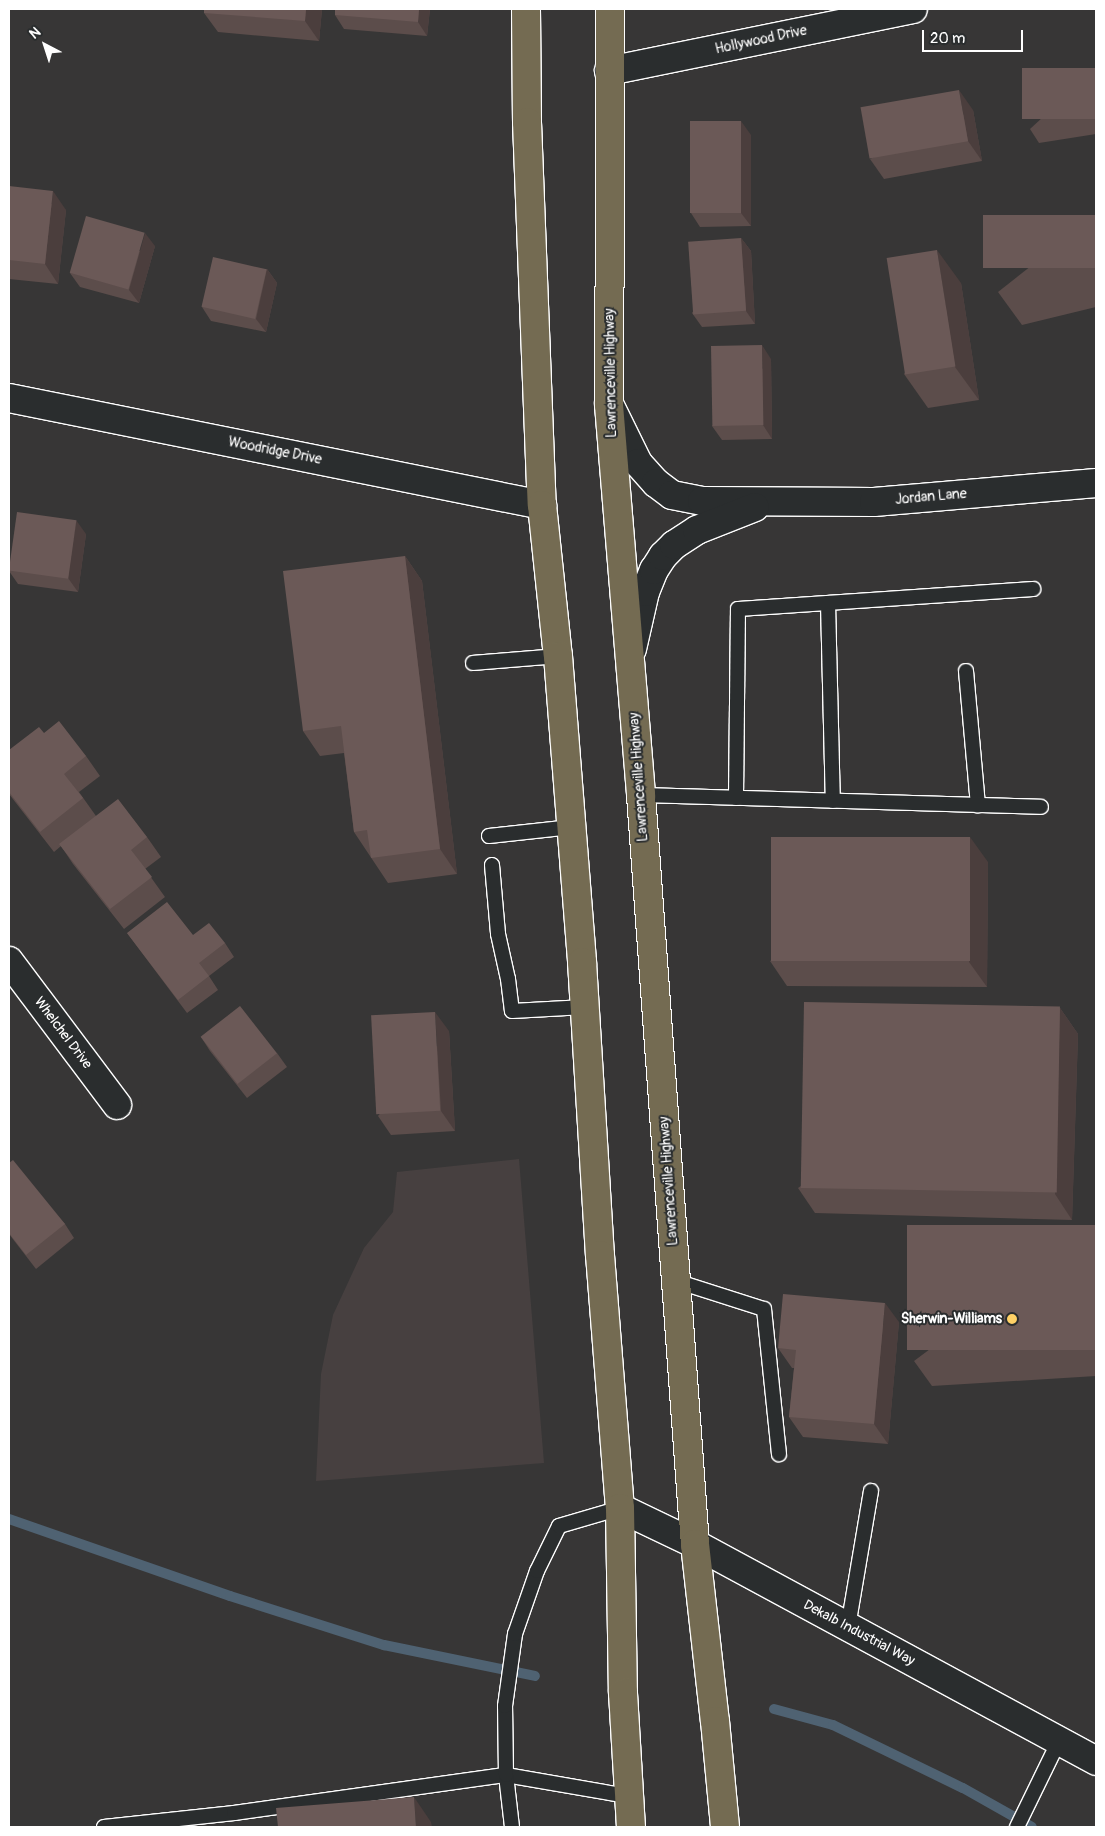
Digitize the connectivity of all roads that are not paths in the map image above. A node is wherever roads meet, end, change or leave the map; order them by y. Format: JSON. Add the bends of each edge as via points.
{"nodes":[{"id":1,"x":526,"y":9,"type":"edge"},
{"id":2,"x":610,"y":9,"type":"edge"},
{"id":3,"x":913,"y":9,"type":"edge"},
{"id":4,"x":869,"y":14,"type":"edge"},
{"id":5,"x":609,"y":71,"type":"junction"},
{"id":6,"x":9,"y":398,"type":"edge"},
{"id":7,"x":610,"y":404,"type":"junction"},
{"id":8,"x":1096,"y":483,"type":"edge"},
{"id":9,"x":766,"y":503,"type":"junction"},
{"id":10,"x":542,"y":505,"type":"junction"},
{"id":11,"x":1033,"y":589,"type":"dead end"},
{"id":12,"x":828,"y":603,"type":"junction"},
{"id":13,"x":558,"y":656,"type":"junction"},
{"id":14,"x":630,"y":656,"type":"junction"},
{"id":15,"x":473,"y":663,"type":"dead end"},
{"id":16,"x":966,"y":671,"type":"dead end"},
{"id":17,"x":641,"y":795,"type":"junction"},
{"id":18,"x":736,"y":798,"type":"junction"},
{"id":19,"x":833,"y":801,"type":"junction"},
{"id":20,"x":978,"y":805,"type":"junction"},
{"id":21,"x":1041,"y":807,"type":"dead end"},
{"id":22,"x":572,"y":827,"type":"junction"},
{"id":23,"x":489,"y":836,"type":"dead end"},
{"id":24,"x":492,"y":866,"type":"dead end"},
{"id":25,"x":9,"y":961,"type":"edge"},
{"id":26,"x":585,"y":1006,"type":"junction"},
{"id":27,"x":117,"y":1104,"type":"dead end"},
{"id":28,"x":676,"y":1281,"type":"junction"},
{"id":29,"x":779,"y":1454,"type":"dead end"},
{"id":30,"x":871,"y":1491,"type":"dead end"},
{"id":31,"x":620,"y":1508,"type":"junction"},
{"id":32,"x":695,"y":1544,"type":"junction"},
{"id":33,"x":848,"y":1627,"type":"junction"},
{"id":34,"x":1059,"y":1741,"type":"junction"},
{"id":35,"x":1096,"y":1761,"type":"edge"},
{"id":36,"x":506,"y":1775,"type":"junction"},
{"id":37,"x":628,"y":1796,"type":"junction"},
{"id":38,"x":104,"y":1827,"type":"edge"},
{"id":39,"x":512,"y":1827,"type":"edge"},
{"id":40,"x":631,"y":1827,"type":"edge"},
{"id":41,"x":725,"y":1827,"type":"edge"},
{"id":42,"x":1017,"y":1827,"type":"edge"}],
"edges":[{"from":1,"to":10,"type":"highway","via":[[527,122]]},
{"from":2,"to":5,"type":"highway","name":"Lawrenceville Highway"},
{"from":3,"to":4,"type":"street","name":"Hollywood Drive"},
{"from":4,"to":5,"type":"street","name":"Hollywood Drive"},
{"from":5,"to":7,"type":"highway","name":"Lawrenceville Highway"},
{"from":6,"to":10,"type":"street","name":"Woodridge Drive"},
{"from":7,"to":9,"type":"street","name":"Jordan Lane","via":[[638,463],[672,495],[702,501]]},
{"from":7,"to":14,"type":"highway","name":"Lawrenceville Highway"},
{"from":8,"to":9,"type":"street","name":"Jordan Lane","via":[[874,502]]},
{"from":9,"to":14,"type":"street","name":"Jordan Lane","via":[[697,530],[674,545],[654,570],[644,592]]},
{"from":10,"to":13,"type":"highway"},
{"from":11,"to":12,"type":"lane"},
{"from":12,"to":18,"type":"lane","via":[[738,608]]},
{"from":12,"to":19,"type":"lane"},
{"from":13,"to":15,"type":"lane"},
{"from":13,"to":22,"type":"highway"},
{"from":14,"to":17,"type":"highway","name":"Lawrenceville Highway"},
{"from":16,"to":20,"type":"lane"},
{"from":17,"to":18,"type":"lane"},
{"from":17,"to":28,"type":"highway","name":"Lawrenceville Highway"},
{"from":18,"to":19,"type":"lane"},
{"from":19,"to":20,"type":"lane"},
{"from":20,"to":21,"type":"lane"},
{"from":22,"to":23,"type":"lane"},
{"from":22,"to":26,"type":"highway"},
{"from":24,"to":26,"type":"lane","via":[[498,934],[512,1011]]},
{"from":25,"to":27,"type":"street","name":"Whelchel Drive"},
{"from":26,"to":31,"type":"highway"},
{"from":28,"to":29,"type":"lane","via":[[764,1309]]},
{"from":28,"to":32,"type":"highway","name":"Lawrenceville Highway"},
{"from":30,"to":33,"type":"lane"},
{"from":31,"to":32,"type":"street","name":"Dekalb Industrial Way"},
{"from":31,"to":36,"type":"lane","via":[[559,1526],[537,1571],[515,1634],[505,1706]]},
{"from":31,"to":37,"type":"highway"},
{"from":32,"to":33,"type":"street","name":"Dekalb Industrial Way"},
{"from":32,"to":41,"type":"highway","name":"Lawrenceville Highway"},
{"from":33,"to":34,"type":"street","name":"Dekalb Industrial Way"},
{"from":34,"to":35,"type":"street","name":"Dekalb Industrial Way"},
{"from":34,"to":42,"type":"lane"},
{"from":36,"to":37,"type":"lane"},
{"from":36,"to":38,"type":"lane","via":[[234,1813]]},
{"from":36,"to":39,"type":"lane"},
{"from":37,"to":40,"type":"highway"}]}
